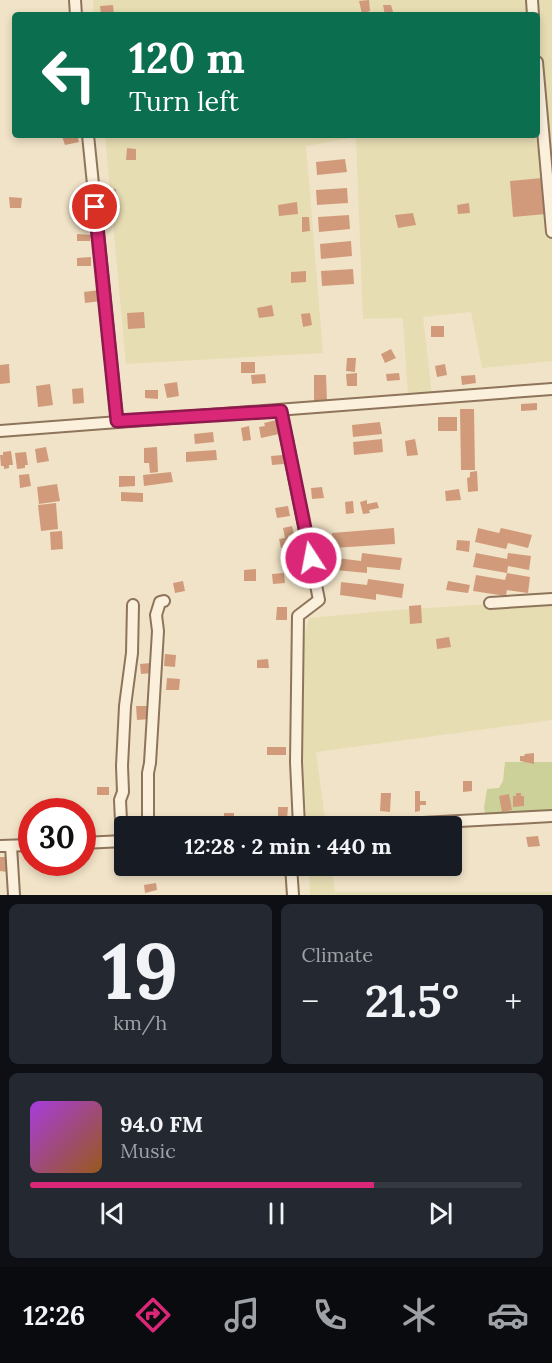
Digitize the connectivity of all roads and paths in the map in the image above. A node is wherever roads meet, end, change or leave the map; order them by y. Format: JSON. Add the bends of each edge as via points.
{"nodes":[{"id":1,"x":540,"y":96,"type":"edge"},
{"id":2,"x":88,"y":138,"type":"edge"},
{"id":3,"x":552,"y":232,"type":"edge"},
{"id":4,"x":552,"y":389,"type":"edge"},
{"id":5,"x":281,"y":411,"type":"junction"},
{"id":6,"x":117,"y":421,"type":"junction"},
{"id":7,"x":0,"y":431,"type":"edge"},
{"id":8,"x":552,"y":599,"type":"edge"},
{"id":9,"x":164,"y":601,"type":"dead end"},
{"id":10,"x":490,"y":603,"type":"dead end"},
{"id":11,"x":133,"y":605,"type":"dead end"},
{"id":12,"x":121,"y":816,"type":"edge"},
{"id":13,"x":147,"y":816,"type":"edge"},
{"id":14,"x":299,"y":816,"type":"edge"},
{"id":15,"x":552,"y":816,"type":"edge"},
{"id":16,"x":462,"y":821,"type":"edge"},
{"id":17,"x":114,"y":841,"type":"edge"},
{"id":18,"x":96,"y":842,"type":"edge"},
{"id":19,"x":5,"y":846,"type":"edge"},
{"id":20,"x":292,"y":876,"type":"edge"},
{"id":21,"x":14,"y":895,"type":"edge"},
{"id":22,"x":293,"y":895,"type":"edge"}],
"edges":[{"from":1,"to":3,"type":"street"},
{"from":2,"to":6,"type":"street"},
{"from":4,"to":5,"type":"street"},
{"from":5,"to":6,"type":"street"},
{"from":5,"to":14,"type":"street","via":[[320,600],[298,616]]},
{"from":6,"to":7,"type":"street"},
{"from":8,"to":10,"type":"street"},
{"from":9,"to":13,"type":"street","via":[[156,615]]},
{"from":11,"to":12,"type":"street"},
{"from":15,"to":16,"type":"street"},
{"from":17,"to":18,"type":"street"},
{"from":19,"to":21,"type":"street"},
{"from":20,"to":22,"type":"street"}]}
